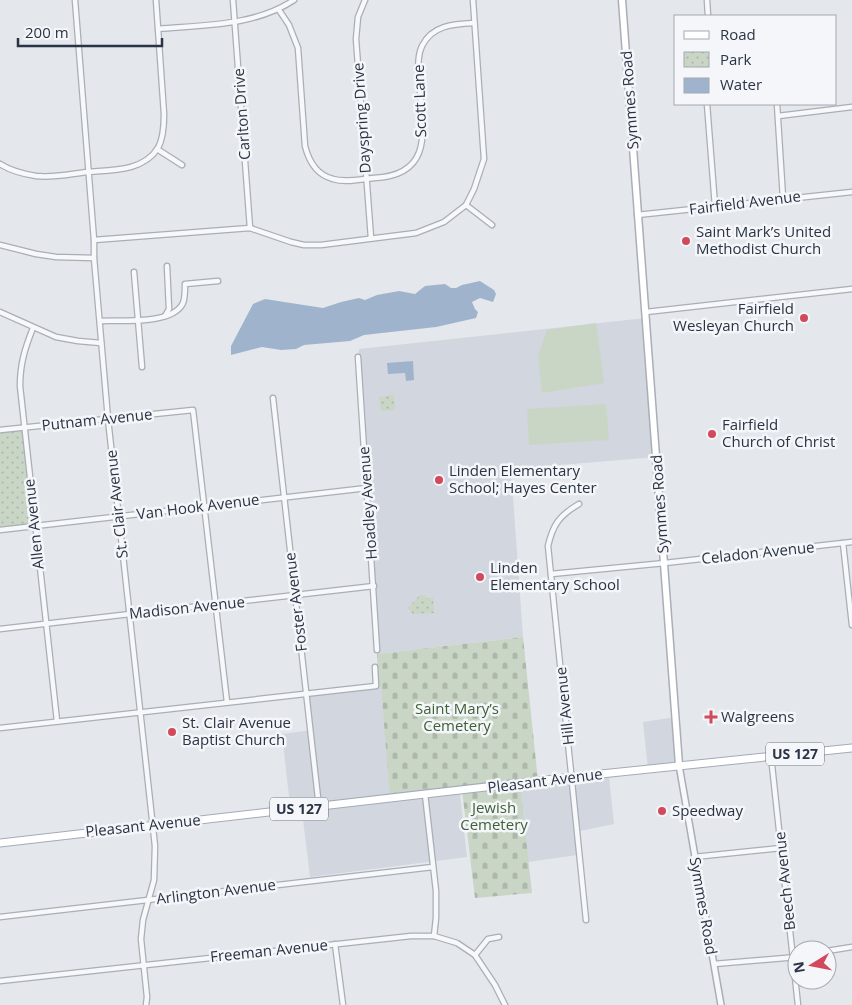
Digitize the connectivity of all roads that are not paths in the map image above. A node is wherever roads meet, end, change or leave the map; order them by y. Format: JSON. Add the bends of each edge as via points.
{"nodes":[{"id":1,"x":75,"y":0,"type":"edge"},
{"id":2,"x":156,"y":0,"type":"edge"},
{"id":3,"x":234,"y":0,"type":"edge"},
{"id":4,"x":294,"y":0,"type":"edge"},
{"id":5,"x":365,"y":0,"type":"edge"},
{"id":6,"x":473,"y":0,"type":"edge"},
{"id":7,"x":622,"y":0,"type":"edge"},
{"id":8,"x":707,"y":0,"type":"edge"},
{"id":9,"x":279,"y":10,"type":"junction"},
{"id":10,"x":708,"y":15,"type":"edge"},
{"id":11,"x":235,"y":22,"type":"junction"},
{"id":12,"x":474,"y":23,"type":"junction"},
{"id":13,"x":158,"y":29,"type":"junction"},
{"id":14,"x":707,"y":105,"type":"edge"},
{"id":15,"x":777,"y":105,"type":"edge"},
{"id":16,"x":852,"y":108,"type":"edge"},
{"id":17,"x":778,"y":116,"type":"junction"},
{"id":18,"x":157,"y":149,"type":"junction"},
{"id":19,"x":0,"y":164,"type":"edge"},
{"id":20,"x":182,"y":165,"type":"dead end"},
{"id":21,"x":88,"y":172,"type":"junction"},
{"id":22,"x":366,"y":178,"type":"junction"},
{"id":23,"x":852,"y":192,"type":"edge"},
{"id":24,"x":783,"y":198,"type":"junction"},
{"id":25,"x":466,"y":206,"type":"junction"},
{"id":26,"x":715,"y":206,"type":"junction"},
{"id":27,"x":637,"y":216,"type":"junction"},
{"id":28,"x":492,"y":225,"type":"dead end"},
{"id":29,"x":250,"y":228,"type":"junction"},
{"id":30,"x":371,"y":238,"type":"junction"},
{"id":31,"x":94,"y":240,"type":"junction"},
{"id":32,"x":0,"y":245,"type":"edge"},
{"id":33,"x":94,"y":258,"type":"junction"},
{"id":34,"x":167,"y":266,"type":"dead end"},
{"id":35,"x":134,"y":272,"type":"dead end"},
{"id":36,"x":218,"y":280,"type":"dead end"},
{"id":37,"x":852,"y":289,"type":"edge"},
{"id":38,"x":0,"y":312,"type":"edge"},
{"id":39,"x":646,"y":312,"type":"junction"},
{"id":40,"x":163,"y":318,"type":"junction"},
{"id":41,"x":137,"y":320,"type":"junction"},
{"id":42,"x":100,"y":321,"type":"junction"},
{"id":43,"x":33,"y":328,"type":"junction"},
{"id":44,"x":101,"y":343,"type":"junction"},
{"id":45,"x":358,"y":357,"type":"dead end"},
{"id":46,"x":142,"y":367,"type":"dead end"},
{"id":47,"x":273,"y":398,"type":"dead end"},
{"id":48,"x":108,"y":419,"type":"junction"},
{"id":49,"x":24,"y":428,"type":"junction"},
{"id":50,"x":0,"y":430,"type":"edge"},
{"id":51,"x":366,"y":488,"type":"junction"},
{"id":52,"x":283,"y":497,"type":"junction"},
{"id":53,"x":579,"y":504,"type":"dead end"},
{"id":54,"x":205,"y":506,"type":"junction"},
{"id":55,"x":118,"y":517,"type":"junction"},
{"id":56,"x":35,"y":526,"type":"junction"},
{"id":57,"x":0,"y":530,"type":"edge"},
{"id":58,"x":852,"y":542,"type":"edge"},
{"id":59,"x":843,"y":543,"type":"junction"},
{"id":60,"x":665,"y":563,"type":"junction"},
{"id":61,"x":551,"y":574,"type":"junction"},
{"id":62,"x":374,"y":586,"type":"junction"},
{"id":63,"x":296,"y":596,"type":"junction"},
{"id":64,"x":215,"y":604,"type":"junction"},
{"id":65,"x":129,"y":614,"type":"junction"},
{"id":66,"x":46,"y":624,"type":"junction"},
{"id":67,"x":852,"y":625,"type":"edge"},
{"id":68,"x":0,"y":629,"type":"edge"},
{"id":69,"x":378,"y":650,"type":"dead end"},
{"id":70,"x":375,"y":667,"type":"dead end"},
{"id":71,"x":307,"y":694,"type":"junction"},
{"id":72,"x":227,"y":702,"type":"junction"},
{"id":73,"x":140,"y":712,"type":"junction"},
{"id":74,"x":57,"y":721,"type":"junction"},
{"id":75,"x":0,"y":728,"type":"edge"},
{"id":76,"x":852,"y":748,"type":"edge"},
{"id":77,"x":771,"y":756,"type":"junction"},
{"id":78,"x":679,"y":765,"type":"junction"},
{"id":79,"x":572,"y":777,"type":"junction"},
{"id":80,"x":425,"y":794,"type":"junction"},
{"id":81,"x":319,"y":806,"type":"junction"},
{"id":82,"x":152,"y":825,"type":"junction"},
{"id":83,"x":0,"y":843,"type":"edge"},
{"id":84,"x":781,"y":848,"type":"junction"},
{"id":85,"x":694,"y":857,"type":"junction"},
{"id":86,"x":433,"y":867,"type":"junction"},
{"id":87,"x":150,"y":900,"type":"junction"},
{"id":88,"x":0,"y":917,"type":"edge"},
{"id":89,"x":586,"y":920,"type":"dead end"},
{"id":90,"x":434,"y":936,"type":"junction"},
{"id":91,"x":499,"y":937,"type":"dead end"},
{"id":92,"x":793,"y":940,"type":"edge"},
{"id":93,"x":335,"y":944,"type":"junction"},
{"id":94,"x":852,"y":947,"type":"edge"},
{"id":95,"x":837,"y":949,"type":"edge"},
{"id":96,"x":475,"y":955,"type":"junction"},
{"id":97,"x":787,"y":958,"type":"edge"},
{"id":98,"x":144,"y":964,"type":"junction"},
{"id":99,"x":714,"y":964,"type":"junction"},
{"id":100,"x":0,"y":981,"type":"edge"},
{"id":101,"x":797,"y":990,"type":"edge"},
{"id":102,"x":146,"y":1005,"type":"edge"},
{"id":103,"x":343,"y":1005,"type":"edge"},
{"id":104,"x":505,"y":1005,"type":"edge"},
{"id":105,"x":721,"y":1005,"type":"edge"},
{"id":106,"x":798,"y":1005,"type":"edge"}],
"edges":[{"from":1,"to":21,"type":"street","name":"St. Clair Avenue"},
{"from":2,"to":13,"type":"street"},
{"from":3,"to":11,"type":"street","name":"Carlton Drive"},
{"from":4,"to":9,"type":"street"},
{"from":5,"to":22,"type":"street","name":"Dayspring Drive","via":[[358,17],[356,39]]},
{"from":6,"to":12,"type":"street"},
{"from":7,"to":27,"type":"main road","name":"Symmes Road"},
{"from":8,"to":10,"type":"street"},
{"from":9,"to":11,"type":"street"},
{"from":9,"to":22,"type":"street","name":"Scott Lane","via":[[298,48],[305,146],[312,165],[330,179]]},
{"from":11,"to":13,"type":"street"},
{"from":11,"to":29,"type":"street","name":"Carlton Drive"},
{"from":12,"to":22,"type":"street","name":"Scott Lane","via":[[439,28],[422,46],[418,70],[423,133],[421,151],[414,163],[403,172],[388,177]]},
{"from":12,"to":25,"type":"street","via":[[484,159]]},
{"from":13,"to":18,"type":"street","via":[[164,127]]},
{"from":14,"to":26,"type":"street"},
{"from":15,"to":17,"type":"street"},
{"from":16,"to":17,"type":"street"},
{"from":17,"to":24,"type":"street"},
{"from":18,"to":20,"type":"street"},
{"from":18,"to":21,"type":"street","via":[[147,159],[128,168]]},
{"from":19,"to":21,"type":"street","via":[[16,172],[43,177]]},
{"from":21,"to":31,"type":"street","name":"St. Clair Avenue"},
{"from":22,"to":30,"type":"street","name":"Dayspring Drive"},
{"from":23,"to":24,"type":"street","name":"Fairfield Avenue"},
{"from":24,"to":26,"type":"street","name":"Fairfield Avenue"},
{"from":25,"to":28,"type":"street"},
{"from":25,"to":30,"type":"street","via":[[431,228]]},
{"from":26,"to":27,"type":"street","name":"Fairfield Avenue"},
{"from":27,"to":39,"type":"main road","name":"Symmes Road"},
{"from":29,"to":30,"type":"street","via":[[304,245]]},
{"from":29,"to":31,"type":"street"},
{"from":31,"to":33,"type":"street","name":"St. Clair Avenue"},
{"from":32,"to":33,"type":"street","via":[[49,256]]},
{"from":33,"to":42,"type":"street","name":"St. Clair Avenue"},
{"from":34,"to":40,"type":"street","via":[[169,309]]},
{"from":35,"to":41,"type":"street"},
{"from":36,"to":40,"type":"street","via":[[185,284],[184,302],[177,312]]},
{"from":37,"to":39,"type":"street"},
{"from":38,"to":43,"type":"street"},
{"from":39,"to":60,"type":"main road","name":"Symmes Road"},
{"from":40,"to":41,"type":"street"},
{"from":41,"to":42,"type":"street"},
{"from":41,"to":46,"type":"street"},
{"from":42,"to":44,"type":"street","name":"St. Clair Avenue"},
{"from":43,"to":44,"type":"street","via":[[56,337]]},
{"from":43,"to":49,"type":"street","name":"Allen Avenue","via":[[20,368]]},
{"from":44,"to":48,"type":"street","name":"St. Clair Avenue"},
{"from":45,"to":51,"type":"street","name":"Hoadley Avenue"},
{"from":47,"to":52,"type":"street","name":"Foster Avenue"},
{"from":48,"to":49,"type":"street","name":"Putnam Avenue"},
{"from":48,"to":54,"type":"street","name":"Putnam Avenue","via":[[193,410]]},
{"from":48,"to":55,"type":"street","name":"St. Clair Avenue"},
{"from":49,"to":50,"type":"street","name":"Putnam Avenue"},
{"from":49,"to":56,"type":"street","name":"Allen Avenue"},
{"from":51,"to":52,"type":"street","name":"Van Hook Avenue"},
{"from":51,"to":62,"type":"street","name":"Hoadley Avenue"},
{"from":52,"to":54,"type":"street","name":"Van Hook Avenue"},
{"from":52,"to":63,"type":"street","name":"Foster Avenue"},
{"from":53,"to":61,"type":"street","name":"Hill Avenue","via":[[553,528],[548,546]]},
{"from":54,"to":55,"type":"street","name":"Van Hook Avenue"},
{"from":54,"to":64,"type":"street"},
{"from":55,"to":56,"type":"street","name":"Van Hook Avenue"},
{"from":55,"to":65,"type":"street","name":"St. Clair Avenue"},
{"from":56,"to":57,"type":"street","name":"Van Hook Avenue"},
{"from":56,"to":66,"type":"street","name":"Allen Avenue"},
{"from":58,"to":59,"type":"street","name":"Celadon Avenue"},
{"from":59,"to":60,"type":"street","name":"Celadon Avenue"},
{"from":59,"to":67,"type":"street"},
{"from":60,"to":61,"type":"street"},
{"from":60,"to":78,"type":"main road","name":"Symmes Road"},
{"from":61,"to":79,"type":"street","name":"Hill Avenue"},
{"from":62,"to":63,"type":"street","name":"Madison Avenue"},
{"from":62,"to":69,"type":"street","name":"Hoadley Avenue"},
{"from":63,"to":64,"type":"street","name":"Madison Avenue"},
{"from":63,"to":71,"type":"street","name":"Foster Avenue"},
{"from":64,"to":65,"type":"street","name":"Madison Avenue"},
{"from":64,"to":72,"type":"street"},
{"from":65,"to":66,"type":"street","name":"Madison Avenue"},
{"from":65,"to":73,"type":"street","name":"St. Clair Avenue"},
{"from":66,"to":68,"type":"street","name":"Madison Avenue"},
{"from":66,"to":74,"type":"street","name":"Allen Avenue"},
{"from":70,"to":71,"type":"street","via":[[376,686]]},
{"from":71,"to":72,"type":"street"},
{"from":71,"to":81,"type":"street","name":"Foster Avenue"},
{"from":72,"to":73,"type":"street"},
{"from":73,"to":74,"type":"street"},
{"from":73,"to":82,"type":"street","name":"St. Clair Avenue"},
{"from":74,"to":75,"type":"street"},
{"from":76,"to":77,"type":"main road","name":"Pleasant Avenue","number":"US 127"},
{"from":77,"to":78,"type":"main road","name":"Pleasant Avenue","number":"US 127"},
{"from":77,"to":84,"type":"street","name":"Beech Avenue"},
{"from":78,"to":79,"type":"main road","name":"Pleasant Avenue","number":"US 127"},
{"from":78,"to":85,"type":"street","name":"Symmes Road"},
{"from":79,"to":80,"type":"main road","name":"Pleasant Avenue","number":"US 127"},
{"from":79,"to":89,"type":"street","name":"Hill Avenue"},
{"from":80,"to":81,"type":"main road","name":"Pleasant Avenue","number":"US 127"},
{"from":80,"to":86,"type":"street"},
{"from":81,"to":82,"type":"main road","name":"Pleasant Avenue","number":"US 127"},
{"from":82,"to":83,"type":"main road","name":"Pleasant Avenue","number":"US 127"},
{"from":82,"to":87,"type":"street","name":"St. Clair Avenue","via":[[155,867]]},
{"from":84,"to":85,"type":"street"},
{"from":84,"to":92,"type":"street","name":"Beech Avenue"},
{"from":85,"to":99,"type":"street","name":"Symmes Road"},
{"from":86,"to":87,"type":"street","name":"Arlington Avenue"},
{"from":86,"to":90,"type":"street","via":[[436,891]]},
{"from":87,"to":88,"type":"street","name":"Arlington Avenue"},
{"from":87,"to":98,"type":"street","name":"St. Clair Avenue","via":[[143,920]]},
{"from":90,"to":93,"type":"street","name":"Freeman Avenue"},
{"from":90,"to":96,"type":"street","name":"Freeman Avenue","via":[[456,943]]},
{"from":91,"to":96,"type":"street","via":[[488,939]]},
{"from":93,"to":98,"type":"street","name":"Freeman Avenue"},
{"from":93,"to":103,"type":"street"},
{"from":94,"to":95,"type":"street"},
{"from":96,"to":104,"type":"street","name":"Freeman Avenue"},
{"from":97,"to":99,"type":"street"},
{"from":98,"to":100,"type":"street","name":"Freeman Avenue"},
{"from":98,"to":102,"type":"street","name":"St. Clair Avenue"},
{"from":99,"to":105,"type":"street","name":"Symmes Road"},
{"from":101,"to":106,"type":"street","name":"Beech Avenue"}]}
